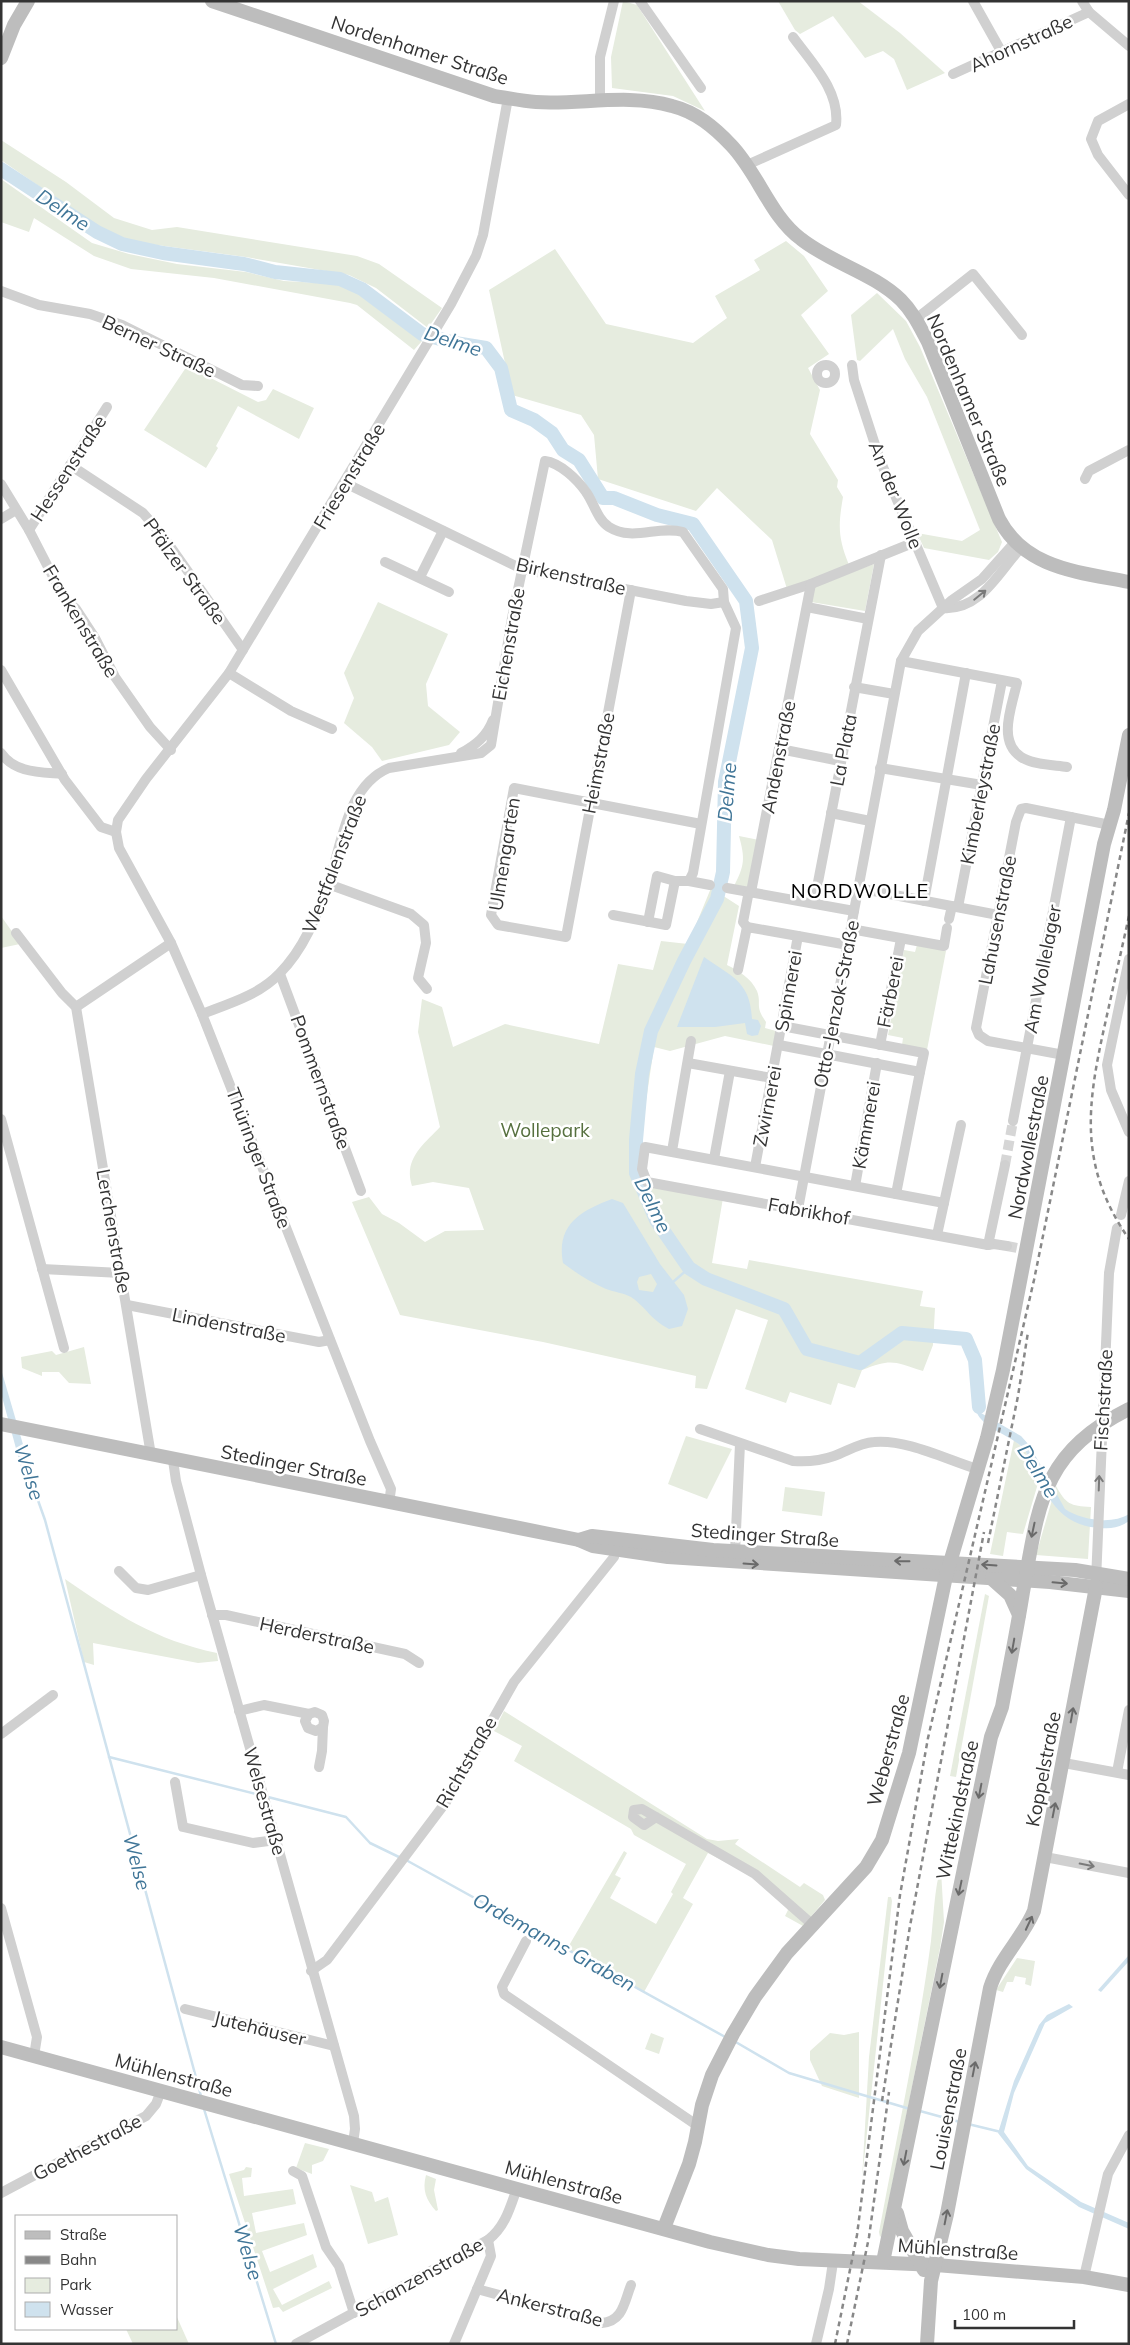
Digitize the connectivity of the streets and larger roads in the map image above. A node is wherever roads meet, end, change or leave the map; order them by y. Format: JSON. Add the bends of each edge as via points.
{"nodes":[{"id":1,"x":28,"y":1,"type":"edge"},
{"id":2,"x":212,"y":1,"type":"edge"},
{"id":3,"x":614,"y":1,"type":"edge"},
{"id":4,"x":640,"y":1,"type":"edge"},
{"id":5,"x":972,"y":1,"type":"edge"},
{"id":6,"x":1082,"y":1,"type":"edge"},
{"id":7,"x":1089,"y":12,"type":"junction"},
{"id":8,"x":794,"y":37,"type":"dead end"},
{"id":9,"x":4,"y":41,"type":"edge"},
{"id":10,"x":1129,"y":46,"type":"edge"},
{"id":11,"x":1001,"y":51,"type":"junction"},
{"id":12,"x":1,"y":58,"type":"edge"},
{"id":13,"x":953,"y":74,"type":"dead end"},
{"id":14,"x":701,"y":88,"type":"dead end"},
{"id":15,"x":508,"y":98,"type":"junction"},
{"id":16,"x":600,"y":101,"type":"junction"},
{"id":17,"x":1129,"y":104,"type":"edge"},
{"id":18,"x":747,"y":165,"type":"junction"},
{"id":19,"x":1129,"y":195,"type":"edge"},
{"id":20,"x":1,"y":291,"type":"edge"},
{"id":21,"x":916,"y":319,"type":"junction"},
{"id":22,"x":1022,"y":335,"type":"dead end"},
{"id":23,"x":852,"y":365,"type":"dead end"},
{"id":24,"x":836,"y":374,"type":"dead end"},
{"id":25,"x":854,"y":380,"type":"junction"},
{"id":26,"x":258,"y":386,"type":"dead end"},
{"id":27,"x":107,"y":407,"type":"dead end"},
{"id":28,"x":1129,"y":450,"type":"edge"},
{"id":29,"x":70,"y":465,"type":"junction"},
{"id":30,"x":1085,"y":479,"type":"dead end"},
{"id":31,"x":345,"y":483,"type":"junction"},
{"id":32,"x":1,"y":484,"type":"edge"},
{"id":33,"x":16,"y":510,"type":"junction"},
{"id":34,"x":1,"y":519,"type":"edge"},
{"id":35,"x":29,"y":530,"type":"junction"},
{"id":36,"x":443,"y":531,"type":"junction"},
{"id":37,"x":915,"y":542,"type":"junction"},
{"id":38,"x":1018,"y":545,"type":"junction"},
{"id":39,"x":881,"y":555,"type":"junction"},
{"id":40,"x":385,"y":562,"type":"dead end"},
{"id":41,"x":522,"y":569,"type":"junction"},
{"id":42,"x":420,"y":577,"type":"junction"},
{"id":43,"x":1129,"y":582,"type":"edge"},
{"id":44,"x":812,"y":584,"type":"junction"},
{"id":45,"x":631,"y":590,"type":"junction"},
{"id":46,"x":449,"y":592,"type":"dead end"},
{"id":47,"x":759,"y":601,"type":"dead end"},
{"id":48,"x":724,"y":602,"type":"junction"},
{"id":49,"x":807,"y":607,"type":"junction"},
{"id":50,"x":943,"y":608,"type":"junction"},
{"id":51,"x":868,"y":619,"type":"junction"},
{"id":52,"x":244,"y":650,"type":"junction"},
{"id":53,"x":901,"y":661,"type":"junction"},
{"id":54,"x":1,"y":670,"type":"edge"},
{"id":55,"x":230,"y":674,"type":"junction"},
{"id":56,"x":966,"y":674,"type":"junction"},
{"id":57,"x":1002,"y":681,"type":"junction"},
{"id":58,"x":854,"y":687,"type":"junction"},
{"id":59,"x":894,"y":694,"type":"junction"},
{"id":60,"x":496,"y":710,"type":"junction"},
{"id":61,"x":332,"y":729,"type":"dead end"},
{"id":62,"x":1129,"y":735,"type":"edge"},
{"id":63,"x":478,"y":743,"type":"joint"},
{"id":64,"x":780,"y":749,"type":"junction"},
{"id":65,"x":171,"y":750,"type":"junction"},
{"id":66,"x":487,"y":750,"type":"joint"},
{"id":67,"x":1,"y":753,"type":"edge"},
{"id":68,"x":455,"y":756,"type":"junction"},
{"id":69,"x":840,"y":761,"type":"junction"},
{"id":70,"x":1067,"y":767,"type":"dead end"},
{"id":71,"x":880,"y":768,"type":"junction"},
{"id":72,"x":62,"y":774,"type":"junction"},
{"id":73,"x":947,"y":778,"type":"junction"},
{"id":74,"x":982,"y":785,"type":"junction"},
{"id":75,"x":590,"y":804,"type":"junction"},
{"id":76,"x":831,"y":813,"type":"junction"},
{"id":77,"x":1071,"y":817,"type":"junction"},
{"id":78,"x":118,"y":820,"type":"joint"},
{"id":79,"x":870,"y":821,"type":"junction"},
{"id":80,"x":700,"y":824,"type":"junction"},
{"id":81,"x":1110,"y":825,"type":"junction"},
{"id":82,"x":116,"y":832,"type":"junction"},
{"id":83,"x":675,"y":881,"type":"junction"},
{"id":84,"x":689,"y":881,"type":"junction"},
{"id":85,"x":328,"y":884,"type":"junction"},
{"id":86,"x":710,"y":885,"type":"dead end"},
{"id":87,"x":727,"y":888,"type":"dead end"},
{"id":88,"x":858,"y":888,"type":"junction"},
{"id":89,"x":751,"y":892,"type":"junction"},
{"id":90,"x":924,"y":901,"type":"junction"},
{"id":91,"x":814,"y":903,"type":"junction"},
{"id":92,"x":955,"y":907,"type":"junction"},
{"id":93,"x":854,"y":911,"type":"junction"},
{"id":94,"x":613,"y":915,"type":"dead end"},
{"id":95,"x":998,"y":915,"type":"junction"},
{"id":96,"x":648,"y":922,"type":"junction"},
{"id":97,"x":747,"y":926,"type":"junction"},
{"id":98,"x":851,"y":930,"type":"junction"},
{"id":99,"x":16,"y":933,"type":"dead end"},
{"id":100,"x":798,"y":936,"type":"junction"},
{"id":101,"x":566,"y":937,"type":"joint"},
{"id":102,"x":901,"y":939,"type":"junction"},
{"id":103,"x":171,"y":943,"type":"junction"},
{"id":104,"x":848,"y":945,"type":"junction"},
{"id":105,"x":1129,"y":959,"type":"edge"},
{"id":106,"x":738,"y":970,"type":"dead end"},
{"id":107,"x":280,"y":974,"type":"junction"},
{"id":108,"x":427,"y":989,"type":"dead end"},
{"id":109,"x":76,"y":1007,"type":"junction"},
{"id":110,"x":202,"y":1014,"type":"junction"},
{"id":111,"x":782,"y":1026,"type":"junction"},
{"id":112,"x":830,"y":1036,"type":"junction"},
{"id":113,"x":691,"y":1041,"type":"dead end"},
{"id":114,"x":779,"y":1045,"type":"junction"},
{"id":115,"x":880,"y":1045,"type":"junction"},
{"id":116,"x":1027,"y":1048,"type":"junction"},
{"id":117,"x":827,"y":1054,"type":"junction"},
{"id":118,"x":1064,"y":1055,"type":"junction"},
{"id":119,"x":688,"y":1063,"type":"junction"},
{"id":120,"x":877,"y":1064,"type":"junction"},
{"id":121,"x":730,"y":1071,"type":"junction"},
{"id":122,"x":920,"y":1072,"type":"junction"},
{"id":123,"x":772,"y":1078,"type":"junction"},
{"id":124,"x":1,"y":1119,"type":"edge"},
{"id":125,"x":1013,"y":1121,"type":"tunnel mouth"},
{"id":126,"x":961,"y":1125,"type":"dead end"},
{"id":127,"x":1129,"y":1132,"type":"edge"},
{"id":128,"x":646,"y":1146,"type":"joint"},
{"id":129,"x":672,"y":1151,"type":"junction"},
{"id":130,"x":714,"y":1160,"type":"junction"},
{"id":131,"x":1005,"y":1165,"type":"tunnel mouth"},
{"id":132,"x":755,"y":1167,"type":"junction"},
{"id":133,"x":804,"y":1176,"type":"junction"},
{"id":134,"x":1129,"y":1181,"type":"edge"},
{"id":135,"x":855,"y":1186,"type":"junction"},
{"id":136,"x":361,"y":1191,"type":"dead end"},
{"id":137,"x":896,"y":1194,"type":"junction"},
{"id":138,"x":944,"y":1203,"type":"junction"},
{"id":139,"x":798,"y":1209,"type":"junction"},
{"id":140,"x":1121,"y":1215,"type":"dead end"},
{"id":141,"x":1117,"y":1228,"type":"dead end"},
{"id":142,"x":937,"y":1235,"type":"junction"},
{"id":143,"x":988,"y":1245,"type":"junction"},
{"id":144,"x":1007,"y":1246,"type":"tunnel mouth"},
{"id":145,"x":42,"y":1269,"type":"junction"},
{"id":146,"x":121,"y":1274,"type":"junction"},
{"id":147,"x":127,"y":1305,"type":"junction"},
{"id":148,"x":330,"y":1340,"type":"junction"},
{"id":149,"x":64,"y":1348,"type":"dead end"},
{"id":150,"x":1129,"y":1409,"type":"edge"},
{"id":151,"x":1103,"y":1422,"type":"junction"},
{"id":152,"x":10,"y":1426,"type":"edge"},
{"id":153,"x":700,"y":1429,"type":"dead end"},
{"id":154,"x":1083,"y":1440,"type":"junction"},
{"id":155,"x":740,"y":1444,"type":"junction"},
{"id":156,"x":1100,"y":1448,"type":"junction"},
{"id":157,"x":151,"y":1455,"type":"junction"},
{"id":158,"x":173,"y":1460,"type":"junction"},
{"id":159,"x":977,"y":1469,"type":"junction"},
{"id":160,"x":389,"y":1503,"type":"junction"},
{"id":161,"x":616,"y":1545,"type":"junction"},
{"id":162,"x":734,"y":1552,"type":"junction"},
{"id":163,"x":950,"y":1562,"type":"junction"},
{"id":164,"x":1027,"y":1567,"type":"junction"},
{"id":165,"x":119,"y":1572,"type":"dead end"},
{"id":166,"x":1096,"y":1572,"type":"junction"},
{"id":167,"x":201,"y":1575,"type":"junction"},
{"id":168,"x":946,"y":1576,"type":"junction"},
{"id":169,"x":991,"y":1579,"type":"junction"},
{"id":170,"x":1129,"y":1579,"type":"edge"},
{"id":171,"x":1025,"y":1581,"type":"junction"},
{"id":172,"x":1096,"y":1586,"type":"junction"},
{"id":173,"x":1129,"y":1591,"type":"edge"},
{"id":174,"x":212,"y":1615,"type":"junction"},
{"id":175,"x":1019,"y":1615,"type":"junction"},
{"id":176,"x":419,"y":1663,"type":"dead end"},
{"id":177,"x":52,"y":1695,"type":"dead end"},
{"id":178,"x":1129,"y":1710,"type":"edge"},
{"id":179,"x":240,"y":1711,"type":"junction"},
{"id":180,"x":309,"y":1714,"type":"junction"},
{"id":181,"x":323,"y":1727,"type":"junction"},
{"id":182,"x":1,"y":1734,"type":"edge"},
{"id":183,"x":1064,"y":1763,"type":"junction"},
{"id":184,"x":319,"y":1767,"type":"dead end"},
{"id":185,"x":1117,"y":1772,"type":"junction"},
{"id":186,"x":1129,"y":1775,"type":"edge"},
{"id":187,"x":175,"y":1782,"type":"dead end"},
{"id":188,"x":656,"y":1817,"type":"dead end"},
{"id":189,"x":276,"y":1840,"type":"junction"},
{"id":190,"x":1045,"y":1856,"type":"junction"},
{"id":191,"x":1129,"y":1873,"type":"edge"},
{"id":192,"x":1,"y":1908,"type":"edge"},
{"id":193,"x":814,"y":1926,"type":"junction"},
{"id":194,"x":526,"y":1941,"type":"dead end"},
{"id":195,"x":1001,"y":1962,"type":"joint"},
{"id":196,"x":312,"y":1970,"type":"junction"},
{"id":197,"x":185,"y":2009,"type":"dead end"},
{"id":198,"x":334,"y":2046,"type":"junction"},
{"id":199,"x":1,"y":2047,"type":"edge"},
{"id":200,"x":34,"y":2056,"type":"junction"},
{"id":201,"x":161,"y":2091,"type":"junction"},
{"id":202,"x":698,"y":2126,"type":"junction"},
{"id":203,"x":1129,"y":2135,"type":"edge"},
{"id":204,"x":353,"y":2143,"type":"junction"},
{"id":205,"x":293,"y":2171,"type":"dead end"},
{"id":206,"x":517,"y":2188,"type":"junction"},
{"id":207,"x":1,"y":2193,"type":"edge"},
{"id":208,"x":896,"y":2202,"type":"junction"},
{"id":209,"x":664,"y":2228,"type":"junction"},
{"id":210,"x":488,"y":2240,"type":"junction"},
{"id":211,"x":833,"y":2262,"type":"junction"},
{"id":212,"x":883,"y":2262,"type":"junction"},
{"id":213,"x":920,"y":2264,"type":"junction"},
{"id":214,"x":936,"y":2265,"type":"junction"},
{"id":215,"x":1084,"y":2277,"type":"junction"},
{"id":216,"x":931,"y":2281,"type":"junction"},
{"id":217,"x":631,"y":2285,"type":"dead end"},
{"id":218,"x":1129,"y":2285,"type":"edge"},
{"id":219,"x":477,"y":2289,"type":"junction"},
{"id":220,"x":354,"y":2313,"type":"junction"},
{"id":221,"x":296,"y":2344,"type":"edge"},
{"id":222,"x":454,"y":2344,"type":"edge"},
{"id":223,"x":816,"y":2344,"type":"edge"},
{"id":224,"x":927,"y":2344,"type":"edge"}],
"edges":[{"from":1,"to":9,"type":"street"},
{"from":2,"to":15,"type":"street","name":"Nordenhamer Straße","via":[[463,87]]},
{"from":3,"to":16,"type":"street","via":[[600,57]]},
{"from":4,"to":14,"type":"street"},
{"from":5,"to":11,"type":"street"},
{"from":6,"to":7,"type":"street"},
{"from":7,"to":10,"type":"street"},
{"from":7,"to":11,"type":"street","name":"Ahornstraße"},
{"from":8,"to":18,"type":"street","via":[[828,85],[838,110],[836,125]]},
{"from":9,"to":12,"type":"street"},
{"from":11,"to":13,"type":"street","name":"Ahornstraße"},
{"from":15,"to":16,"type":"street","name":"Nordenhamer Straße","via":[[536,102]]},
{"from":15,"to":31,"type":"street","name":"Friesenstraße","via":[[483,235],[476,256]]},
{"from":16,"to":18,"type":"street","name":"Nordenhamer Straße","via":[[648,102],[694,114],[734,147]]},
{"from":17,"to":19,"type":"street","via":[[1098,121],[1091,139],[1098,155]]},
{"from":18,"to":21,"type":"street","name":"Nordenhamer Straße","via":[[793,233],[835,262],[880,285],[901,300]]},
{"from":20,"to":26,"type":"street","name":"Berner Straße","via":[[39,305],[90,314],[122,325],[242,385]]},
{"from":21,"to":22,"type":"street","via":[[972,274]]},
{"from":21,"to":38,"type":"street","name":"Nordenhamer Straße","via":[[999,520]]},
{"from":23,"to":25,"type":"street","name":"An der Wolle"},
{"from":24,"to":25,"type":"street"},
{"from":25,"to":37,"type":"street","name":"An der Wolle","via":[[880,460]]},
{"from":27,"to":29,"type":"street","name":"Hessenstraße"},
{"from":28,"to":30,"type":"street","via":[[1089,471]]},
{"from":29,"to":35,"type":"street","name":"Hessenstraße"},
{"from":29,"to":52,"type":"street","name":"Pfälzer Straße","via":[[143,513]]},
{"from":31,"to":36,"type":"street","name":"Birkenstraße"},
{"from":31,"to":52,"type":"street","name":"Friesenstraße"},
{"from":32,"to":33,"type":"street","name":"Frankenstraße"},
{"from":33,"to":34,"type":"street"},
{"from":33,"to":35,"type":"street","name":"Frankenstraße"},
{"from":35,"to":65,"type":"street","name":"Frankenstraße","via":[[64,598],[76,609],[115,677],[150,727]]},
{"from":36,"to":41,"type":"street","name":"Birkenstraße"},
{"from":36,"to":42,"type":"street"},
{"from":37,"to":39,"type":"street"},
{"from":37,"to":50,"type":"street","name":"An der Wolle"},
{"from":38,"to":43,"type":"street","name":"Nordenhamer Straße","via":[[1050,565]]},
{"from":38,"to":50,"type":"street","name":"Otto-Jenzok-Straße","via":[[982,579]]},
{"from":39,"to":44,"type":"street"},
{"from":39,"to":51,"type":"street","name":"La Plata"},
{"from":40,"to":42,"type":"street"},
{"from":41,"to":45,"type":"street","name":"Birkenstraße"},
{"from":41,"to":48,"type":"street","name":"Eichenstraße","via":[[544,461],[555,462],[586,492],[608,526],[623,533],[683,532],[723,589]]},
{"from":41,"to":60,"type":"street","name":"Eichenstraße"},
{"from":42,"to":46,"type":"street"},
{"from":44,"to":47,"type":"street"},
{"from":44,"to":49,"type":"street","name":"Andenstraße"},
{"from":45,"to":48,"type":"street","name":"Birkenstraße","via":[[686,601]]},
{"from":45,"to":75,"type":"street","name":"Heimstraße"},
{"from":48,"to":80,"type":"street","via":[[736,628]]},
{"from":49,"to":51,"type":"street"},
{"from":49,"to":64,"type":"street","name":"Andenstraße"},
{"from":50,"to":53,"type":"street","name":"Otto-Jenzok-Straße","via":[[918,631]]},
{"from":51,"to":58,"type":"street","name":"La Plata"},
{"from":52,"to":55,"type":"street","name":"Friesenstraße"},
{"from":53,"to":56,"type":"street"},
{"from":53,"to":59,"type":"street","name":"Otto-Jenzok-Straße"},
{"from":54,"to":72,"type":"street"},
{"from":55,"to":61,"type":"street","via":[[291,711]]},
{"from":55,"to":65,"type":"street","name":"Friesenstraße"},
{"from":56,"to":57,"type":"street"},
{"from":56,"to":73,"type":"street"},
{"from":57,"to":70,"type":"street","via":[[1017,684],[1007,729],[1010,746],[1022,757]]},
{"from":57,"to":74,"type":"street","name":"Kimberleystraße"},
{"from":58,"to":59,"type":"street","name":"La Plata"},
{"from":58,"to":69,"type":"street","name":"La Plata"},
{"from":59,"to":71,"type":"street","name":"Otto-Jenzok-Straße"},
{"from":60,"to":63,"type":"street","name":"Eichenstraße","via":[[490,728]]},
{"from":60,"to":66,"type":"street","name":"Eichenstraße","via":[[492,745]]},
{"from":62,"to":81,"type":"street","name":"Nordwollestraße"},
{"from":63,"to":68,"type":"street","name":"Westfalenstraße"},
{"from":64,"to":69,"type":"street"},
{"from":64,"to":89,"type":"street","name":"Andenstraße"},
{"from":65,"to":78,"type":"street","name":"Friesenstraße"},
{"from":66,"to":68,"type":"street","name":"Westfalenstraße"},
{"from":67,"to":72,"type":"street","via":[[21,770]]},
{"from":68,"to":85,"type":"street","name":"Westfalenstraße","via":[[403,764],[379,772],[369,780],[354,803]]},
{"from":69,"to":76,"type":"street","name":"La Plata"},
{"from":71,"to":73,"type":"street"},
{"from":71,"to":79,"type":"street","name":"Otto-Jenzok-Straße"},
{"from":72,"to":82,"type":"street","via":[[101,827]]},
{"from":73,"to":74,"type":"street"},
{"from":73,"to":90,"type":"street"},
{"from":74,"to":92,"type":"street","name":"Kimberleystraße"},
{"from":75,"to":80,"type":"street"},
{"from":75,"to":101,"type":"street","name":"Heimstraße"},
{"from":75,"to":101,"type":"street","name":"Ulmengarten","via":[[514,788],[491,915],[498,925]]},
{"from":76,"to":79,"type":"street","name":"La Plata"},
{"from":76,"to":91,"type":"street","name":"La Plata"},
{"from":77,"to":81,"type":"street","name":"Lahusenstraße"},
{"from":77,"to":95,"type":"street","name":"Lahusenstraße","via":[[1021,809]]},
{"from":77,"to":116,"type":"street","name":"Am Wollelager"},
{"from":78,"to":82,"type":"street","name":"Thüringer Straße"},
{"from":79,"to":88,"type":"street","name":"Otto-Jenzok-Straße"},
{"from":80,"to":84,"type":"street","via":[[694,873]]},
{"from":81,"to":118,"type":"street","name":"Nordwollestraße"},
{"from":82,"to":103,"type":"street","name":"Thüringer Straße","via":[[119,848]]},
{"from":83,"to":84,"type":"street"},
{"from":83,"to":96,"type":"street","via":[[666,925]]},
{"from":83,"to":96,"type":"street","via":[[657,876]]},
{"from":84,"to":86,"type":"street"},
{"from":85,"to":107,"type":"street","name":"Westfalenstraße","via":[[305,942]]},
{"from":85,"to":108,"type":"street","via":[[411,914],[424,925],[426,943],[418,978]]},
{"from":87,"to":89,"type":"street"},
{"from":88,"to":90,"type":"street"},
{"from":88,"to":93,"type":"street","name":"Otto-Jenzok-Straße"},
{"from":89,"to":91,"type":"street"},
{"from":89,"to":97,"type":"street","name":"Andenstraße","via":[[743,922]]},
{"from":90,"to":92,"type":"street"},
{"from":91,"to":93,"type":"street"},
{"from":92,"to":95,"type":"street"},
{"from":92,"to":102,"type":"street","name":"Färberei","via":[[944,946]]},
{"from":93,"to":98,"type":"street","name":"Otto-Jenzok-Straße"},
{"from":94,"to":96,"type":"street"},
{"from":95,"to":116,"type":"street","name":"Lahusenstraße","via":[[976,1028],[983,1039]]},
{"from":97,"to":100,"type":"street","name":"Spinnerei"},
{"from":97,"to":106,"type":"street"},
{"from":98,"to":102,"type":"street","name":"Färberei"},
{"from":98,"to":104,"type":"street","name":"Otto-Jenzok-Straße"},
{"from":99,"to":109,"type":"street"},
{"from":100,"to":104,"type":"street","name":"Spinnerei"},
{"from":100,"to":111,"type":"street","name":"Spinnerei"},
{"from":102,"to":115,"type":"street","name":"Färberei"},
{"from":103,"to":109,"type":"street"},
{"from":103,"to":110,"type":"street","name":"Thüringer Straße"},
{"from":104,"to":112,"type":"street","name":"Otto-Jenzok-Straße"},
{"from":105,"to":127,"type":"street","via":[[1107,1065],[1111,1090]]},
{"from":107,"to":110,"type":"street","name":"Westfalenstraße","via":[[269,984],[236,1002]]},
{"from":107,"to":136,"type":"street","name":"Pommernstraße"},
{"from":109,"to":146,"type":"street","name":"Lerchenstraße"},
{"from":110,"to":148,"type":"street","name":"Thüringer Straße"},
{"from":111,"to":112,"type":"street"},
{"from":111,"to":114,"type":"street","name":"Spinnerei"},
{"from":112,"to":115,"type":"street"},
{"from":112,"to":117,"type":"street","name":"Otto-Jenzok-Straße"},
{"from":113,"to":119,"type":"street"},
{"from":114,"to":117,"type":"street"},
{"from":114,"to":123,"type":"street","name":"Zwirnerei"},
{"from":115,"to":122,"type":"street","via":[[924,1053]]},
{"from":116,"to":118,"type":"street","name":"Lahusenstraße"},
{"from":116,"to":125,"type":"street","name":"Am Wollelager"},
{"from":117,"to":120,"type":"street"},
{"from":117,"to":133,"type":"street","name":"Otto-Jenzok-Straße"},
{"from":118,"to":159,"type":"street","name":"Nordwollestraße","via":[[992,1417]]},
{"from":119,"to":121,"type":"street"},
{"from":119,"to":129,"type":"street"},
{"from":120,"to":122,"type":"street"},
{"from":120,"to":135,"type":"street","name":"Kämmerei"},
{"from":121,"to":123,"type":"street"},
{"from":121,"to":130,"type":"street"},
{"from":122,"to":137,"type":"street"},
{"from":123,"to":132,"type":"street","name":"Zwirnerei"},
{"from":124,"to":145,"type":"street"},
{"from":126,"to":138,"type":"street"},
{"from":128,"to":129,"type":"street","name":"Zwirnerei"},
{"from":128,"to":139,"type":"street","name":"Fabrikhof","via":[[642,1169],[647,1182]]},
{"from":129,"to":130,"type":"street","name":"Zwirnerei"},
{"from":130,"to":132,"type":"street","name":"Zwirnerei"},
{"from":131,"to":143,"type":"street"},
{"from":132,"to":133,"type":"street","name":"Zwirnerei"},
{"from":133,"to":135,"type":"street","name":"Kämmerei"},
{"from":133,"to":139,"type":"street","name":"Otto-Jenzok-Straße"},
{"from":134,"to":140,"type":"street"},
{"from":135,"to":137,"type":"street","name":"Kämmerei"},
{"from":137,"to":138,"type":"street","name":"Kämmerei"},
{"from":138,"to":142,"type":"street"},
{"from":139,"to":142,"type":"street","name":"Fabrikhof"},
{"from":141,"to":151,"type":"street","name":"Fischstraße","via":[[1109,1273]]},
{"from":142,"to":143,"type":"street","name":"Fabrikhof"},
{"from":143,"to":144,"type":"street","name":"Fabrikhof"},
{"from":145,"to":146,"type":"street"},
{"from":145,"to":149,"type":"street"},
{"from":146,"to":147,"type":"street","name":"Lerchenstraße"},
{"from":147,"to":148,"type":"street","name":"Lindenstraße","via":[[319,1342]]},
{"from":147,"to":157,"type":"street","name":"Lerchenstraße"},
{"from":148,"to":160,"type":"street","name":"Thüringer Straße","via":[[391,1489]]},
{"from":150,"to":151,"type":"street","name":"Wittekindstraße"},
{"from":151,"to":154,"type":"street","name":"Wittekindstraße"},
{"from":151,"to":156,"type":"street","name":"Fischstraße"},
{"from":152,"to":157,"type":"street","name":"Stedinger Straße"},
{"from":153,"to":155,"type":"street"},
{"from":154,"to":156,"type":"street"},
{"from":154,"to":164,"type":"street","name":"Wittekindstraße","one_way":true,"via":[[1064,1458],[1043,1494]]},
{"from":155,"to":159,"type":"street","via":[[780,1458],[808,1462],[834,1456],[854,1446],[894,1441]]},
{"from":155,"to":162,"type":"street"},
{"from":166,"to":156,"type":"street","name":"Fischstraße","one_way":true},
{"from":157,"to":158,"type":"street","name":"Stedinger Straße"},
{"from":158,"to":160,"type":"street","name":"Stedinger Straße"},
{"from":158,"to":167,"type":"street","name":"Welsestraße"},
{"from":159,"to":163,"type":"street","name":"Nordwollestraße"},
{"from":160,"to":161,"type":"street","name":"Stedinger Straße","via":[[579,1540],[593,1546]]},
{"from":161,"to":162,"type":"street","name":"Stedinger Straße"},
{"from":161,"to":168,"type":"street","name":"Stedinger Straße","one_way":true,"via":[[696,1560]]},
{"from":161,"to":196,"type":"street","name":"Richtstraße","via":[[614,1557],[507,1692],[446,1802],[327,1960]]},
{"from":163,"to":162,"type":"street","name":"Stedinger Straße","one_way":true},
{"from":164,"to":163,"type":"street","name":"Stedinger Straße","one_way":true},
{"from":163,"to":168,"type":"street","name":"Weberstraße"},
{"from":164,"to":166,"type":"street","name":"Stedinger Straße"},
{"from":164,"to":171,"type":"street","name":"Wittekindstraße"},
{"from":165,"to":167,"type":"street","via":[[136,1588],[148,1590]]},
{"from":166,"to":170,"type":"street","name":"Stedinger Straße"},
{"from":166,"to":172,"type":"street","name":"Koppelstraße"},
{"from":167,"to":174,"type":"street","name":"Welsestraße"},
{"from":168,"to":169,"type":"street","name":"Stedinger Straße"},
{"from":168,"to":193,"type":"street","name":"Weberstraße","via":[[909,1753],[882,1840],[866,1867]]},
{"from":169,"to":171,"type":"street","name":"Stedinger Straße"},
{"from":169,"to":175,"type":"street","via":[[1010,1594]]},
{"from":171,"to":172,"type":"street","name":"Stedinger Straße","one_way":true},
{"from":171,"to":175,"type":"street","name":"Wittekindstraße"},
{"from":172,"to":173,"type":"street","name":"Stedinger Straße"},
{"from":183,"to":172,"type":"street","name":"Koppelstraße","one_way":true},
{"from":174,"to":176,"type":"street","name":"Herderstraße","via":[[226,1615],[405,1654]]},
{"from":174,"to":179,"type":"street","name":"Welsestraße"},
{"from":175,"to":208,"type":"street","name":"Wittekindstraße","one_way":true,"via":[[1002,1707],[991,1734]]},
{"from":177,"to":182,"type":"street"},
{"from":178,"to":185,"type":"street"},
{"from":179,"to":180,"type":"street","via":[[264,1705]]},
{"from":179,"to":189,"type":"street","name":"Welsestraße"},
{"from":180,"to":181,"type":"street","via":[[316,1712],[322,1715]]},
{"from":180,"to":181,"type":"street","via":[[305,1721],[308,1728],[316,1731]]},
{"from":181,"to":184,"type":"street"},
{"from":183,"to":185,"type":"street"},
{"from":190,"to":183,"type":"street","name":"Koppelstraße","one_way":true},
{"from":185,"to":186,"type":"street"},
{"from":187,"to":189,"type":"street","via":[[183,1827],[253,1843]]},
{"from":188,"to":193,"type":"street","via":[[755,1874]]},
{"from":189,"to":196,"type":"street","name":"Welsestraße"},
{"from":190,"to":191,"type":"street","one_way":true},
{"from":195,"to":190,"type":"street","name":"Koppelstraße","one_way":true,"via":[[1026,1930],[1034,1911]]},
{"from":192,"to":200,"type":"street","via":[[37,2037]]},
{"from":193,"to":202,"type":"street","name":"Weberstraße","via":[[776,1967],[731,2038],[712,2075]]},
{"from":194,"to":202,"type":"street","via":[[502,1986],[504,1994]]},
{"from":214,"to":195,"type":"street","name":"Louisenstraße","one_way":true,"via":[[990,1988]]},
{"from":196,"to":198,"type":"street","name":"Welsestraße"},
{"from":197,"to":198,"type":"street","name":"Jutehäuser"},
{"from":198,"to":204,"type":"street","name":"Welsestraße","via":[[354,2116]]},
{"from":199,"to":200,"type":"street","name":"Mühlenstraße"},
{"from":200,"to":201,"type":"street","name":"Mühlenstraße"},
{"from":201,"to":204,"type":"street","name":"Mühlenstraße"},
{"from":201,"to":207,"type":"street","name":"Goethestraße","via":[[146,2116]]},
{"from":202,"to":209,"type":"street","name":"Weberstraße","via":[[689,2164]]},
{"from":203,"to":215,"type":"street","via":[[1108,2174]]},
{"from":204,"to":206,"type":"street","name":"Mühlenstraße"},
{"from":205,"to":220,"type":"street","via":[[302,2176],[326,2247],[339,2266]]},
{"from":206,"to":209,"type":"street","name":"Mühlenstraße"},
{"from":206,"to":210,"type":"street","name":"Schanzenstraße","via":[[498,2233]]},
{"from":208,"to":212,"type":"street","name":"Wittekindstraße"},
{"from":208,"to":213,"type":"street","name":"Wittekindstraße","via":[[902,2231]]},
{"from":209,"to":211,"type":"street","name":"Mühlenstraße","via":[[768,2255]]},
{"from":210,"to":219,"type":"street","via":[[491,2256]]},
{"from":210,"to":220,"type":"street","name":"Schanzenstraße"},
{"from":211,"to":212,"type":"street","name":"Mühlenstraße"},
{"from":211,"to":223,"type":"street"},
{"from":212,"to":213,"type":"street","name":"Mühlenstraße"},
{"from":213,"to":214,"type":"street","name":"Mühlenstraße"},
{"from":213,"to":216,"type":"street","name":"Wittekindstraße"},
{"from":214,"to":215,"type":"street","name":"Mühlenstraße"},
{"from":214,"to":216,"type":"street","name":"Louisenstraße"},
{"from":215,"to":218,"type":"street","name":"Mühlenstraße"},
{"from":216,"to":224,"type":"street","name":"Louisenstraße"},
{"from":217,"to":219,"type":"street","name":"Ankerstraße","via":[[617,2318],[602,2324]]},
{"from":219,"to":222,"type":"street"},
{"from":220,"to":221,"type":"street","name":"Schanzenstraße"}]}
